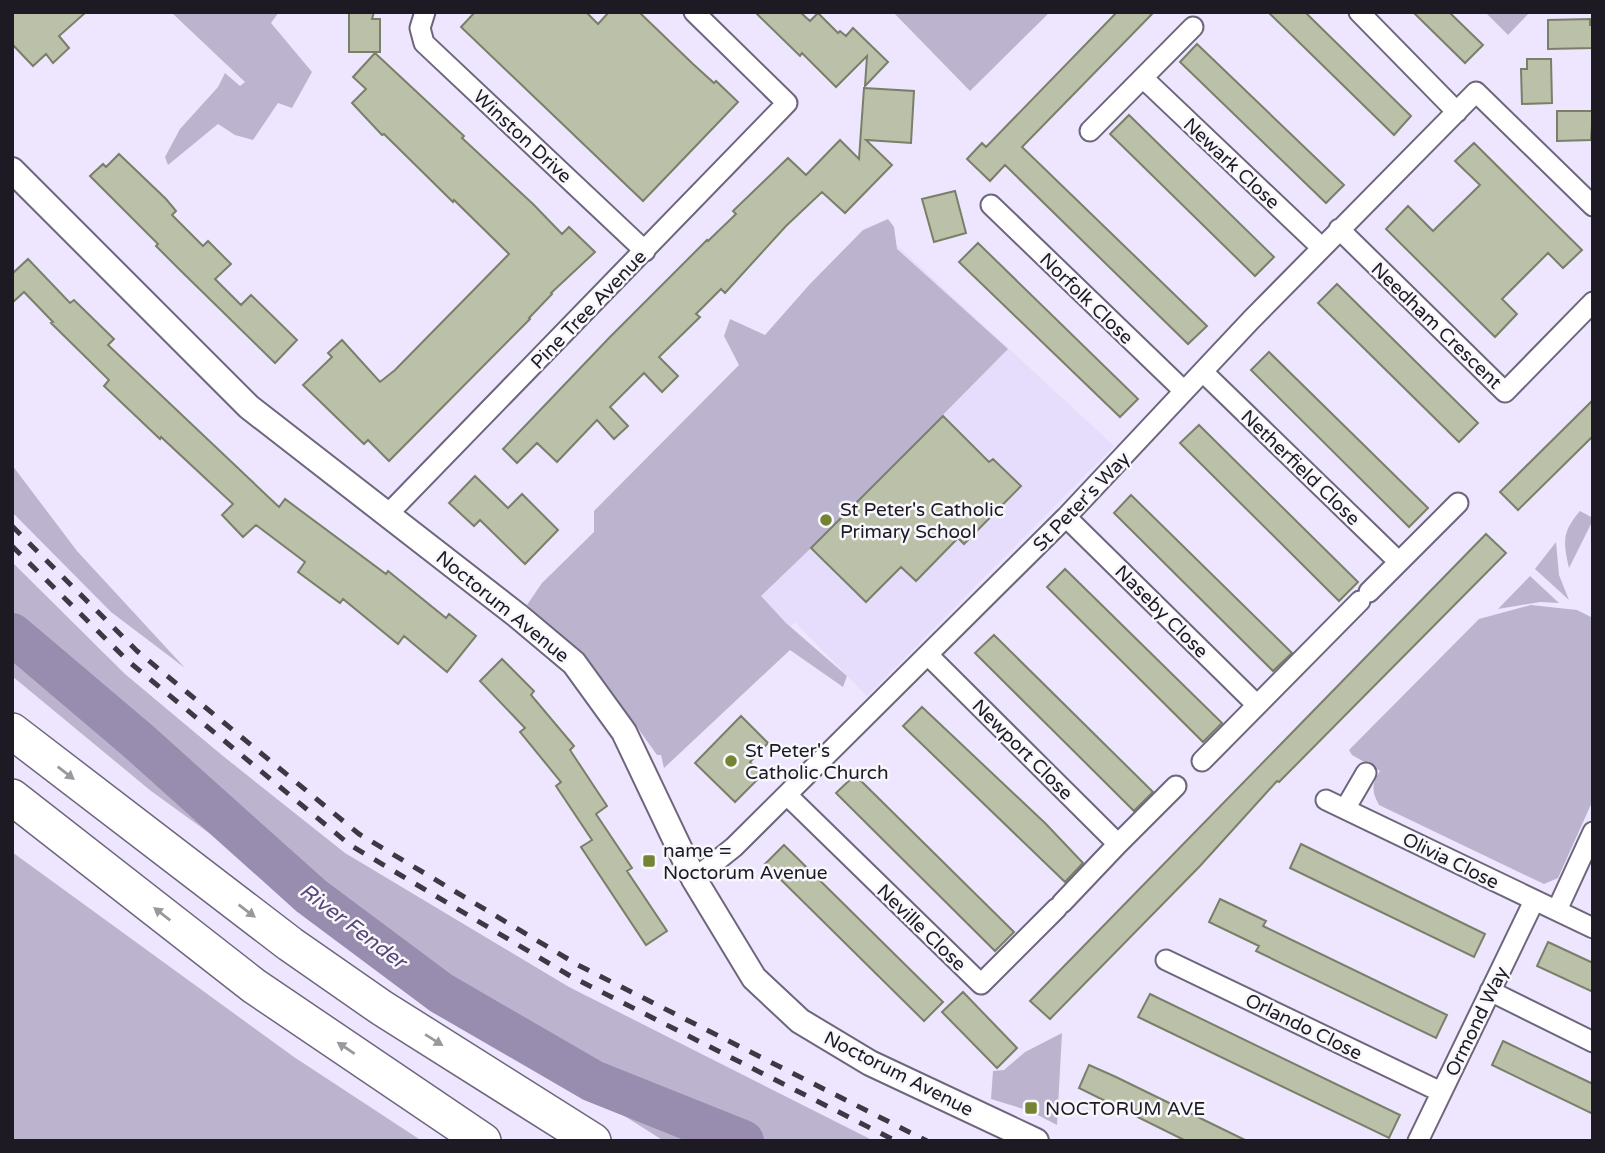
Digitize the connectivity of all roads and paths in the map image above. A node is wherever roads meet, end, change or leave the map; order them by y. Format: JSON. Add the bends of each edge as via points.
{"nodes":[{"id":1,"x":425,"y":12,"type":"edge"},
{"id":2,"x":694,"y":12,"type":"edge"},
{"id":3,"x":1359,"y":12,"type":"edge"},
{"id":4,"x":1193,"y":27,"type":"dead end"},
{"id":5,"x":1143,"y":78,"type":"junction"},
{"id":6,"x":1457,"y":111,"type":"junction"},
{"id":7,"x":1090,"y":131,"type":"dead end"},
{"id":8,"x":12,"y":170,"type":"edge"},
{"id":9,"x":991,"y":205,"type":"dead end"},
{"id":10,"x":1593,"y":206,"type":"edge"},
{"id":11,"x":1339,"y":229,"type":"junction"},
{"id":12,"x":1322,"y":248,"type":"junction"},
{"id":13,"x":645,"y":251,"type":"junction"},
{"id":14,"x":1593,"y":302,"type":"edge"},
{"id":15,"x":1203,"y":372,"type":"junction"},
{"id":16,"x":1184,"y":391,"type":"junction"},
{"id":17,"x":1458,"y":503,"type":"dead end"},
{"id":18,"x":388,"y":514,"type":"junction"},
{"id":19,"x":1066,"y":517,"type":"junction"},
{"id":20,"x":1399,"y":562,"type":"junction"},
{"id":21,"x":928,"y":655,"type":"junction"},
{"id":22,"x":1257,"y":705,"type":"junction"},
{"id":23,"x":12,"y":731,"type":"edge"},
{"id":24,"x":1202,"y":761,"type":"dead end"},
{"id":25,"x":1366,"y":773,"type":"dead end"},
{"id":26,"x":1176,"y":786,"type":"dead end"},
{"id":27,"x":786,"y":795,"type":"junction"},
{"id":28,"x":12,"y":797,"type":"edge"},
{"id":29,"x":1326,"y":800,"type":"dead end"},
{"id":30,"x":1345,"y":809,"type":"junction"},
{"id":31,"x":1593,"y":832,"type":"edge"},
{"id":32,"x":1118,"y":844,"type":"junction"},
{"id":33,"x":695,"y":879,"type":"junction"},
{"id":34,"x":1534,"y":901,"type":"junction"},
{"id":35,"x":1557,"y":910,"type":"junction"},
{"id":36,"x":1593,"y":928,"type":"edge"},
{"id":37,"x":1166,"y":960,"type":"dead end"},
{"id":38,"x":1490,"y":991,"type":"junction"},
{"id":39,"x":1593,"y":1042,"type":"edge"},
{"id":40,"x":1441,"y":1092,"type":"junction"},
{"id":41,"x":483,"y":1141,"type":"edge"},
{"id":42,"x":593,"y":1141,"type":"edge"},
{"id":43,"x":1036,"y":1141,"type":"edge"},
{"id":44,"x":1418,"y":1141,"type":"edge"}],
"edges":[{"from":1,"to":13,"type":"street","name":"Winston Drive","via":[[420,28],[424,43]]},
{"from":2,"to":13,"type":"street","name":"Pine Tree Avenue","via":[[787,103]]},
{"from":3,"to":6,"type":"street"},
{"from":4,"to":5,"type":"street"},
{"from":5,"to":7,"type":"street"},
{"from":5,"to":12,"type":"street","name":"Newark Close"},
{"from":6,"to":10,"type":"street","via":[[1476,92]]},
{"from":6,"to":11,"type":"street","name":"St Peter's Way"},
{"from":8,"to":18,"type":"street","name":"Noctorum Avenue","via":[[249,407]]},
{"from":9,"to":16,"type":"street","name":"Norfolk Close"},
{"from":11,"to":12,"type":"street","name":"St Peter's Way"},
{"from":11,"to":14,"type":"street","name":"Needham Crescent","via":[[1505,392]]},
{"from":12,"to":15,"type":"street","name":"St Peter's Way"},
{"from":13,"to":18,"type":"street","name":"Pine Tree Avenue"},
{"from":15,"to":16,"type":"street","name":"St Peter's Way"},
{"from":15,"to":20,"type":"street","name":"Netherfield Close"},
{"from":16,"to":19,"type":"street","name":"St Peter's Way"},
{"from":17,"to":20,"type":"street"},
{"from":18,"to":33,"type":"street","name":"Noctorum Avenue","via":[[573,663],[624,732]]},
{"from":19,"to":21,"type":"street","name":"St Peter's Way"},
{"from":19,"to":22,"type":"street","name":"Naseby Close"},
{"from":20,"to":22,"type":"street"},
{"from":21,"to":27,"type":"street","name":"St Peter's Way"},
{"from":21,"to":32,"type":"street","name":"Newport Close"},
{"from":22,"to":24,"type":"street"},
{"from":23,"to":42,"type":"highway","one_way":true,"via":[[290,944],[382,1008]]},
{"from":25,"to":30,"type":"street"},
{"from":26,"to":32,"type":"street"},
{"from":27,"to":32,"type":"street","name":"Neville Close","via":[[981,984]]},
{"from":27,"to":33,"type":"street","name":"St Peter's Way"},
{"from":41,"to":28,"type":"highway","one_way":true,"via":[[254,986]]},
{"from":29,"to":30,"type":"street","name":"Olivia Close"},
{"from":30,"to":34,"type":"street","name":"Olivia Close"},
{"from":31,"to":35,"type":"street"},
{"from":33,"to":43,"type":"street","name":"Noctorum Avenue","via":[[754,978],[800,1021],[870,1063]]},
{"from":34,"to":35,"type":"street","name":"Olivia Close"},
{"from":34,"to":38,"type":"street","name":"Ormond Way"},
{"from":35,"to":36,"type":"street","name":"Olivia Close"},
{"from":37,"to":40,"type":"street","name":"Orlando Close"},
{"from":38,"to":39,"type":"street"},
{"from":38,"to":40,"type":"street","name":"Ormond Way"},
{"from":40,"to":44,"type":"street","name":"Ormond Way"}]}
